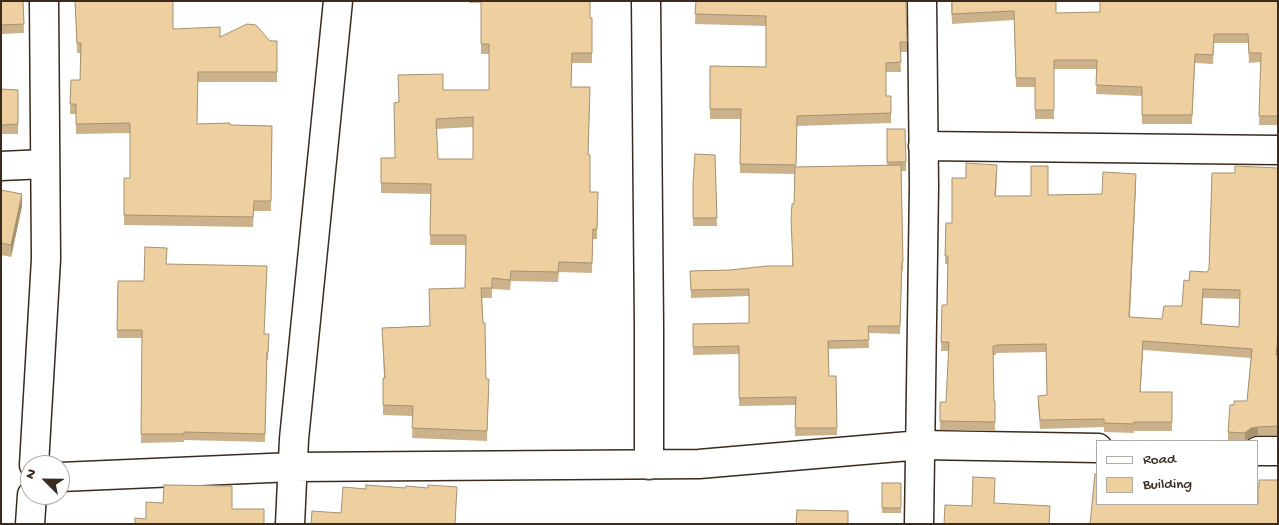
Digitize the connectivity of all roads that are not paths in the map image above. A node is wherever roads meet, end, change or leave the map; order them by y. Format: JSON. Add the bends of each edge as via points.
{"nodes":[{"id":1,"x":44,"y":1,"type":"edge"},
{"id":2,"x":338,"y":1,"type":"edge"},
{"id":3,"x":646,"y":1,"type":"edge"},
{"id":4,"x":922,"y":1,"type":"edge"},
{"id":5,"x":924,"y":146,"type":"junction"},
{"id":6,"x":1278,"y":150,"type":"edge"},
{"id":7,"x":45,"y":164,"type":"junction"},
{"id":8,"x":1,"y":166,"type":"edge"},
{"id":9,"x":921,"y":445,"type":"junction"},
{"id":10,"x":1096,"y":448,"type":"edge"},
{"id":11,"x":1259,"y":451,"type":"edge"},
{"id":12,"x":1278,"y":451,"type":"edge"},
{"id":13,"x":35,"y":455,"type":"edge"},
{"id":14,"x":649,"y":465,"type":"junction"},
{"id":15,"x":293,"y":467,"type":"junction"},
{"id":16,"x":70,"y":477,"type":"edge"},
{"id":17,"x":31,"y":505,"type":"edge"},
{"id":18,"x":30,"y":524,"type":"edge"},
{"id":19,"x":290,"y":524,"type":"edge"},
{"id":20,"x":919,"y":524,"type":"edge"}],
"edges":[{"from":1,"to":7,"type":"street"},
{"from":2,"to":15,"type":"street"},
{"from":3,"to":14,"type":"street"},
{"from":4,"to":5,"type":"street"},
{"from":5,"to":6,"type":"street"},
{"from":5,"to":9,"type":"street"},
{"from":7,"to":8,"type":"street"},
{"from":7,"to":13,"type":"street","via":[[46,259]]},
{"from":9,"to":10,"type":"street"},
{"from":9,"to":14,"type":"street","via":[[699,464]]},
{"from":9,"to":20,"type":"street"},
{"from":11,"to":12,"type":"street"},
{"from":14,"to":15,"type":"street"},
{"from":15,"to":16,"type":"street"},
{"from":15,"to":19,"type":"street"},
{"from":17,"to":18,"type":"street"}]}
